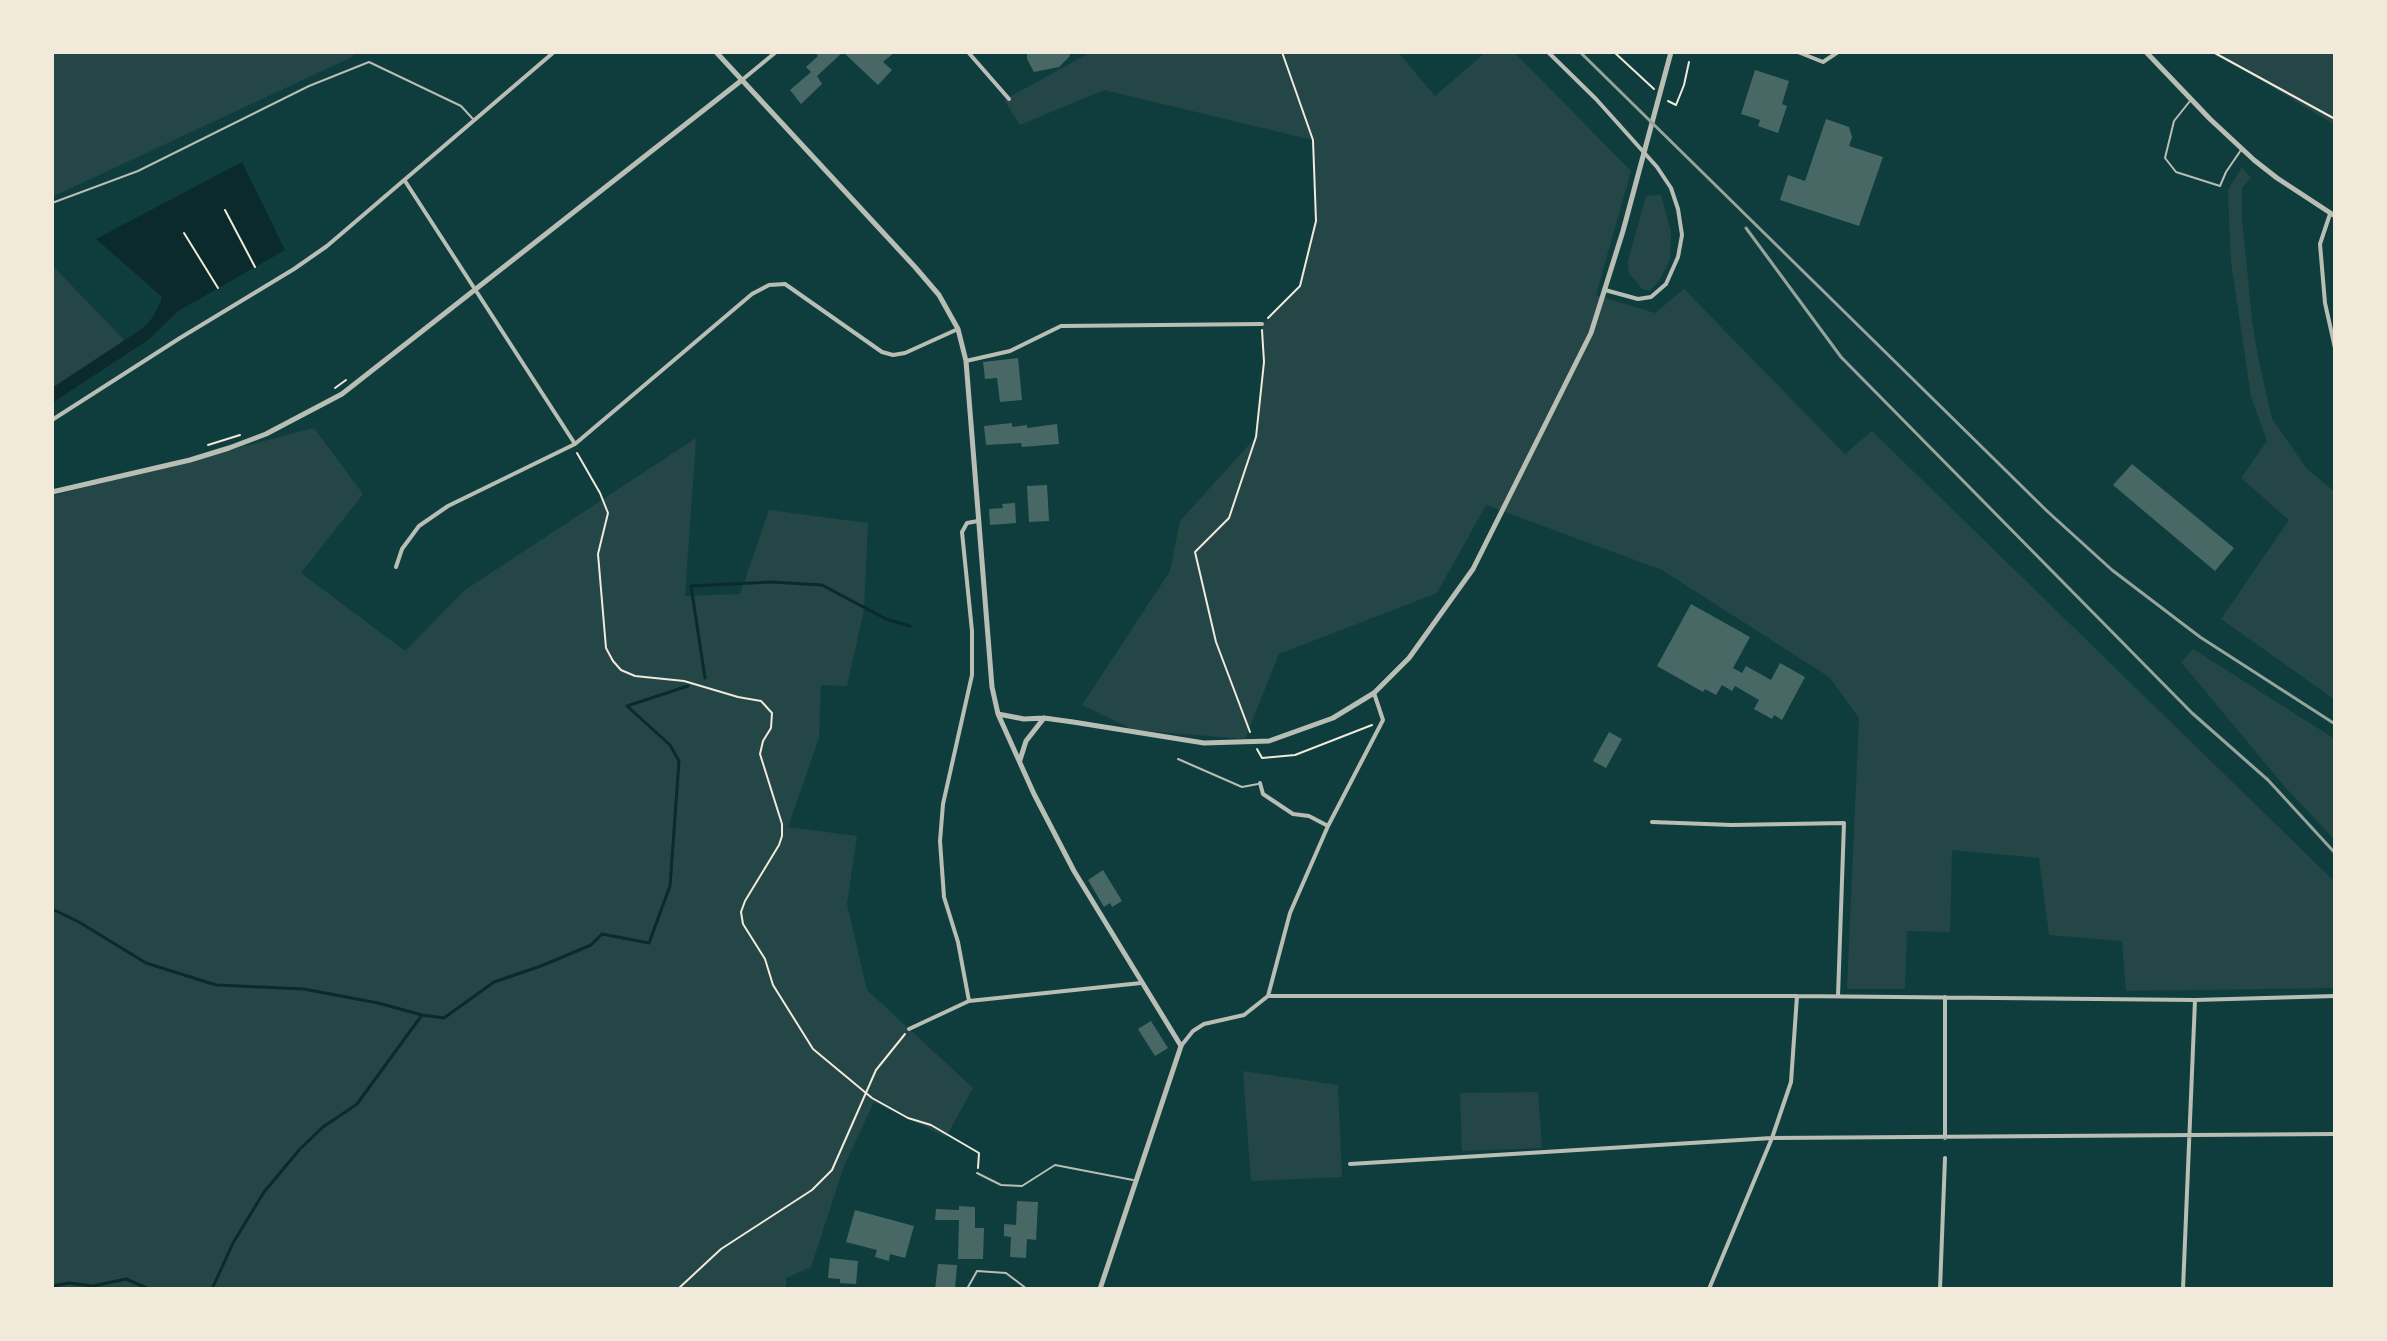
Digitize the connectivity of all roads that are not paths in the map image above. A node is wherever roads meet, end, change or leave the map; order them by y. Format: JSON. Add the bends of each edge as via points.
{"nodes":[{"id":1,"x":554,"y":52,"type":"edge"},
{"id":2,"x":716,"y":52,"type":"edge"},
{"id":3,"x":776,"y":52,"type":"edge"},
{"id":4,"x":968,"y":52,"type":"edge"},
{"id":5,"x":1548,"y":52,"type":"edge"},
{"id":6,"x":1671,"y":52,"type":"edge"},
{"id":7,"x":1798,"y":52,"type":"edge"},
{"id":8,"x":1838,"y":52,"type":"edge"},
{"id":9,"x":2146,"y":52,"type":"edge"},
{"id":10,"x":742,"y":80,"type":"junction"},
{"id":11,"x":1009,"y":99,"type":"dead end"},
{"id":12,"x":2191,"y":100,"type":"junction"},
{"id":13,"x":474,"y":119,"type":"junction"},
{"id":14,"x":2242,"y":149,"type":"junction"},
{"id":15,"x":405,"y":180,"type":"junction"},
{"id":16,"x":52,"y":203,"type":"edge"},
{"id":17,"x":2332,"y":215,"type":"edge"},
{"id":18,"x":476,"y":289,"type":"junction"},
{"id":19,"x":1605,"y":290,"type":"junction"},
{"id":20,"x":1262,"y":324,"type":"road end"},
{"id":21,"x":958,"y":329,"type":"junction"},
{"id":22,"x":2335,"y":344,"type":"edge"},
{"id":23,"x":966,"y":361,"type":"junction"},
{"id":24,"x":52,"y":420,"type":"edge"},
{"id":25,"x":575,"y":444,"type":"junction"},
{"id":26,"x":52,"y":492,"type":"edge"},
{"id":27,"x":978,"y":521,"type":"junction"},
{"id":28,"x":396,"y":567,"type":"dead end"},
{"id":29,"x":1374,"y":693,"type":"junction"},
{"id":30,"x":998,"y":714,"type":"junction"},
{"id":31,"x":1044,"y":718,"type":"junction"},
{"id":32,"x":1178,"y":759,"type":"dead end"},
{"id":33,"x":1019,"y":761,"type":"junction"},
{"id":34,"x":1260,"y":783,"type":"joint"},
{"id":35,"x":1652,"y":822,"type":"dead end"},
{"id":36,"x":1328,"y":826,"type":"junction"},
{"id":37,"x":1141,"y":983,"type":"junction"},
{"id":38,"x":1268,"y":996,"type":"junction"},
{"id":39,"x":1797,"y":996,"type":"junction"},
{"id":40,"x":1838,"y":996,"type":"junction"},
{"id":41,"x":2335,"y":996,"type":"edge"},
{"id":42,"x":1945,"y":997,"type":"junction"},
{"id":43,"x":2195,"y":1000,"type":"junction"},
{"id":44,"x":969,"y":1001,"type":"junction"},
{"id":45,"x":909,"y":1029,"type":"road end"},
{"id":46,"x":1181,"y":1046,"type":"junction"},
{"id":47,"x":2188,"y":1133,"type":"junction"},
{"id":48,"x":2335,"y":1134,"type":"edge"},
{"id":49,"x":1772,"y":1138,"type":"junction"},
{"id":50,"x":1945,"y":1138,"type":"junction"},
{"id":51,"x":1945,"y":1158,"type":"dead end"},
{"id":52,"x":1350,"y":1164,"type":"dead end"},
{"id":53,"x":977,"y":1173,"type":"road end"},
{"id":54,"x":1136,"y":1181,"type":"junction"},
{"id":55,"x":967,"y":1289,"type":"edge"},
{"id":56,"x":1027,"y":1289,"type":"edge"},
{"id":57,"x":1100,"y":1289,"type":"edge"},
{"id":58,"x":1709,"y":1289,"type":"edge"},
{"id":59,"x":1940,"y":1289,"type":"edge"},
{"id":60,"x":2183,"y":1289,"type":"edge"}],
"edges":[{"from":1,"to":13,"type":"street"},
{"from":2,"to":10,"type":"street"},
{"from":3,"to":10,"type":"street"},
{"from":4,"to":11,"type":"street"},
{"from":5,"to":19,"type":"street","via":[[1636,141],[1675,199],[1682,235],[1666,284],[1651,297],[1638,299]]},
{"from":6,"to":19,"type":"street"},
{"from":7,"to":8,"type":"street","via":[[1823,62]]},
{"from":9,"to":12,"type":"street"},
{"from":10,"to":18,"type":"street"},
{"from":10,"to":21,"type":"street","via":[[915,267]]},
{"from":12,"to":14,"type":"street"},
{"from":12,"to":14,"type":"lane","via":[[2174,121],[2165,158],[2176,172],[2220,186]]},
{"from":13,"to":15,"type":"street"},
{"from":13,"to":16,"type":"lane","via":[[461,106],[369,62],[138,171]]},
{"from":14,"to":17,"type":"street"},
{"from":15,"to":18,"type":"street"},
{"from":15,"to":24,"type":"street","via":[[294,269]]},
{"from":17,"to":22,"type":"street","via":[[2320,244]]},
{"from":18,"to":25,"type":"street"},
{"from":18,"to":26,"type":"street","via":[[342,394],[266,434],[190,460]]},
{"from":19,"to":29,"type":"street","via":[[1591,333],[1473,569],[1409,658]]},
{"from":20,"to":23,"type":"street","via":[[1061,326],[1010,351]]},
{"from":21,"to":23,"type":"street"},
{"from":21,"to":25,"type":"street","via":[[893,355],[785,284],[769,285]]},
{"from":23,"to":27,"type":"street"},
{"from":25,"to":28,"type":"street","via":[[428,519],[402,549]]},
{"from":27,"to":30,"type":"street"},
{"from":27,"to":44,"type":"street","via":[[967,523],[962,532],[972,675],[943,804],[940,841],[944,897]]},
{"from":29,"to":31,"type":"street","via":[[1333,718],[1254,743],[1204,743]]},
{"from":29,"to":36,"type":"street","via":[[1383,720]]},
{"from":30,"to":31,"type":"street"},
{"from":30,"to":33,"type":"street"},
{"from":31,"to":33,"type":"street","via":[[1026,741]]},
{"from":32,"to":34,"type":"lane","via":[[1242,787]]},
{"from":33,"to":37,"type":"street","via":[[1074,871]]},
{"from":34,"to":36,"type":"street","via":[[1263,794],[1293,814]]},
{"from":35,"to":40,"type":"street","via":[[1844,823]]},
{"from":36,"to":38,"type":"street","via":[[1290,913]]},
{"from":37,"to":44,"type":"street"},
{"from":37,"to":46,"type":"street"},
{"from":38,"to":39,"type":"street"},
{"from":38,"to":46,"type":"street","via":[[1244,1015],[1204,1024]]},
{"from":39,"to":40,"type":"street"},
{"from":39,"to":49,"type":"street","via":[[1791,1082]]},
{"from":40,"to":42,"type":"street"},
{"from":41,"to":43,"type":"street"},
{"from":42,"to":43,"type":"street"},
{"from":42,"to":50,"type":"street"},
{"from":43,"to":47,"type":"street"},
{"from":44,"to":45,"type":"street"},
{"from":46,"to":54,"type":"street"},
{"from":47,"to":48,"type":"street"},
{"from":47,"to":50,"type":"street"},
{"from":47,"to":60,"type":"street"},
{"from":49,"to":50,"type":"street"},
{"from":49,"to":52,"type":"street"},
{"from":49,"to":58,"type":"street"},
{"from":51,"to":59,"type":"street"},
{"from":53,"to":54,"type":"lane","via":[[1001,1185],[1022,1186],[1055,1165]]},
{"from":54,"to":57,"type":"street"},
{"from":55,"to":56,"type":"lane","via":[[977,1271],[1006,1273]]}]}
